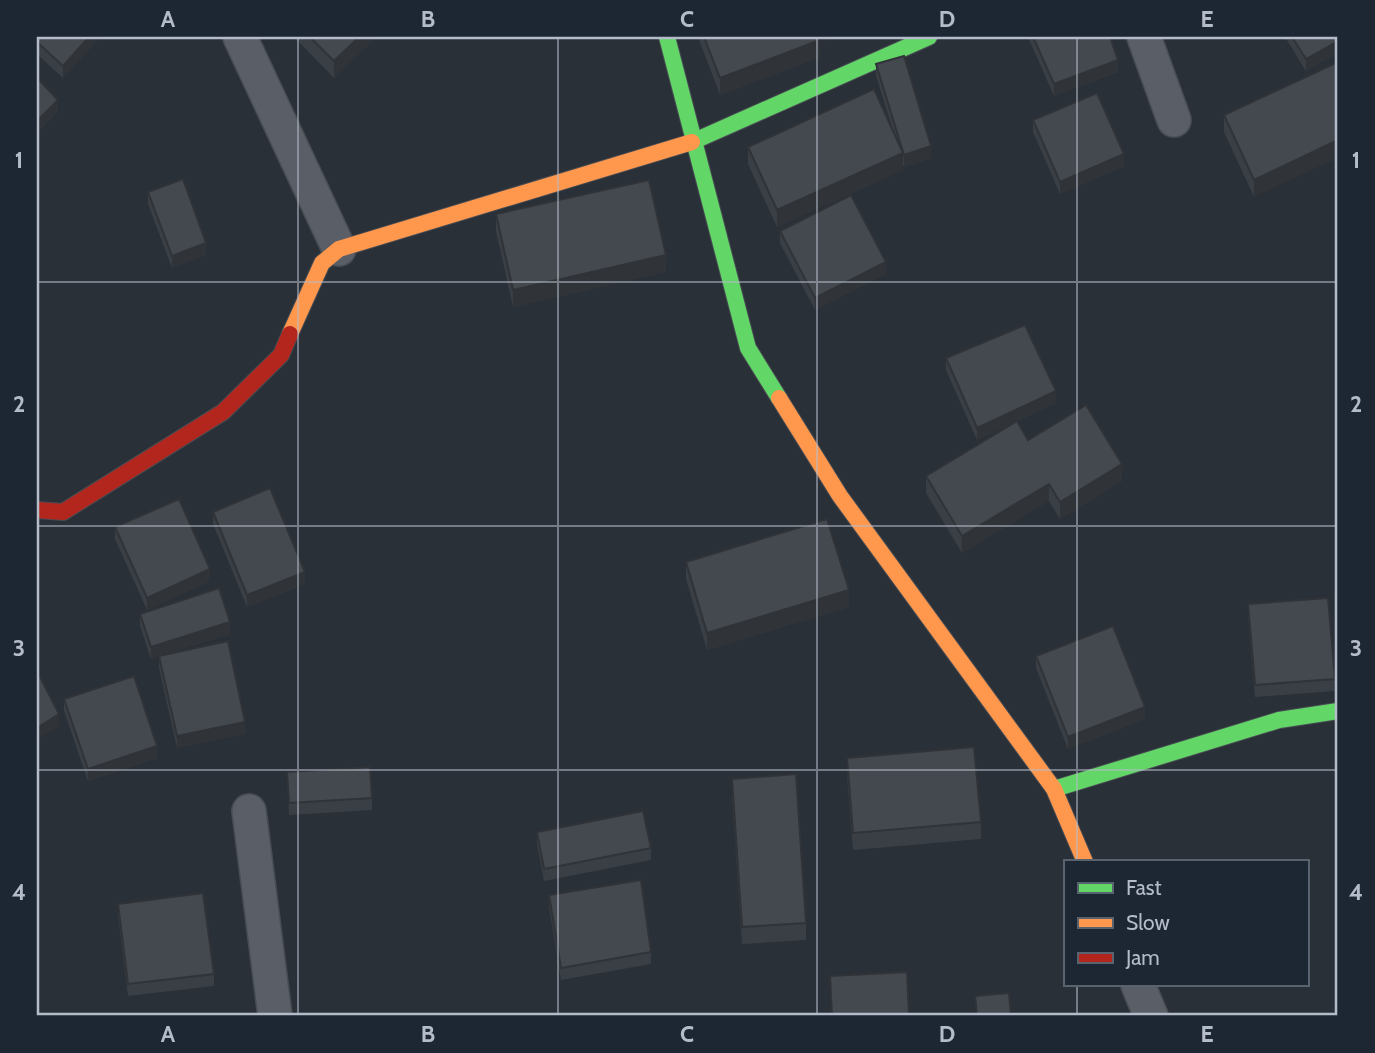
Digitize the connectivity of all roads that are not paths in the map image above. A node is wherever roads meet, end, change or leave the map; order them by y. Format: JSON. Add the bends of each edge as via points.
{"nodes":[{"id":1,"x":240,"y":37,"type":"edge"},
{"id":2,"x":667,"y":37,"type":"edge"},
{"id":3,"x":929,"y":37,"type":"edge"},
{"id":4,"x":1144,"y":37,"type":"edge"},
{"id":5,"x":1174,"y":120,"type":"dead end"},
{"id":6,"x":693,"y":142,"type":"junction"},
{"id":7,"x":340,"y":249,"type":"junction"},
{"id":8,"x":37,"y":510,"type":"edge"},
{"id":9,"x":1338,"y":710,"type":"edge"},
{"id":10,"x":1054,"y":789,"type":"junction"},
{"id":11,"x":249,"y":811,"type":"dead end"},
{"id":12,"x":1085,"y":860,"type":"edge"},
{"id":13,"x":1138,"y":986,"type":"edge"},
{"id":14,"x":275,"y":1016,"type":"edge"},
{"id":15,"x":1151,"y":1016,"type":"edge"}],
"edges":[{"from":1,"to":7,"type":"street"},
{"from":2,"to":6,"type":"street"},
{"from":3,"to":6,"type":"street"},
{"from":4,"to":5,"type":"street"},
{"from":6,"to":7,"type":"street"},
{"from":6,"to":10,"type":"street","via":[[748,348],[840,496]]},
{"from":7,"to":8,"type":"street","via":[[322,263],[281,355],[223,412],[63,512]]},
{"from":9,"to":10,"type":"street","via":[[1279,720]]},
{"from":10,"to":12,"type":"street"},
{"from":11,"to":14,"type":"street"},
{"from":13,"to":15,"type":"street"}]}
